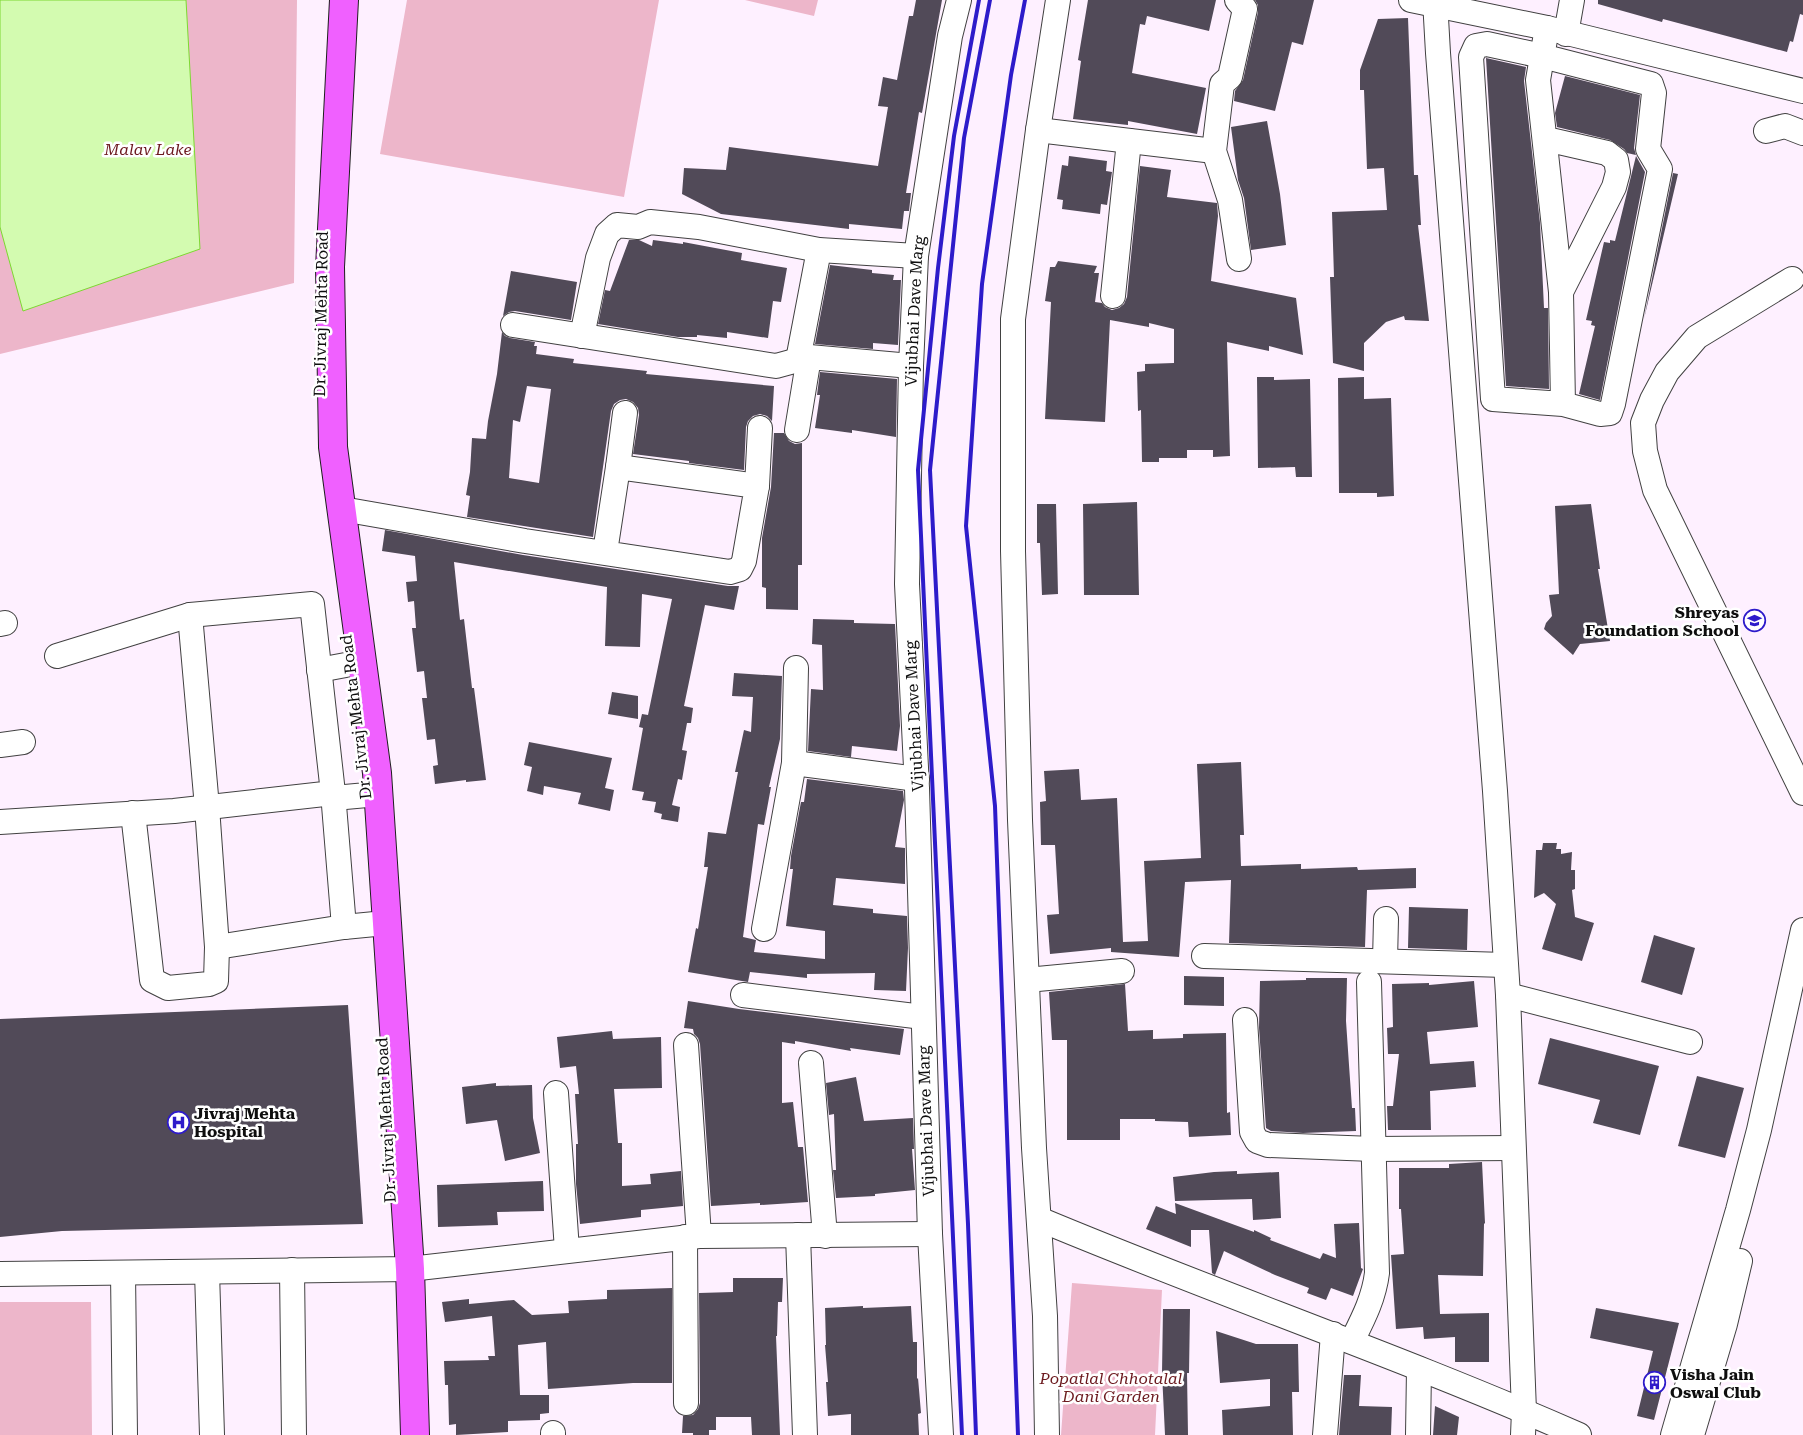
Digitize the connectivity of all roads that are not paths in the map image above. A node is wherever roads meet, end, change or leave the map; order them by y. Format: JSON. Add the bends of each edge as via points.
{"nodes":[{"id":1,"x":334,"y":0,"type":"edge"},
{"id":2,"x":344,"y":0,"type":"edge"},
{"id":3,"x":958,"y":0,"type":"edge"},
{"id":4,"x":1058,"y":0,"type":"edge"},
{"id":5,"x":1237,"y":0,"type":"edge"},
{"id":6,"x":1412,"y":0,"type":"edge"},
{"id":7,"x":1572,"y":0,"type":"edge"},
{"id":8,"x":1436,"y":3,"type":"edge"},
{"id":9,"x":1557,"y":31,"type":"junction"},
{"id":10,"x":1542,"y":56,"type":"junction"},
{"id":11,"x":1803,"y":92,"type":"edge"},
{"id":12,"x":1038,"y":130,"type":"junction"},
{"id":13,"x":1766,"y":131,"type":"dead end"},
{"id":14,"x":1803,"y":133,"type":"edge"},
{"id":15,"x":1546,"y":139,"type":"junction"},
{"id":16,"x":1129,"y":141,"type":"junction"},
{"id":17,"x":1214,"y":151,"type":"junction"},
{"id":18,"x":819,"y":250,"type":"junction"},
{"id":19,"x":916,"y":256,"type":"junction"},
{"id":20,"x":1239,"y":259,"type":"dead end"},
{"id":21,"x":1792,"y":279,"type":"dead end"},
{"id":22,"x":1561,"y":292,"type":"junction"},
{"id":23,"x":1113,"y":296,"type":"dead end"},
{"id":24,"x":514,"y":325,"type":"dead end"},
{"id":25,"x":582,"y":336,"type":"junction"},
{"id":26,"x":804,"y":358,"type":"junction"},
{"id":27,"x":911,"y":366,"type":"junction"},
{"id":28,"x":1493,"y":400,"type":"junction"},
{"id":29,"x":1464,"y":401,"type":"junction"},
{"id":30,"x":1563,"y":404,"type":"junction"},
{"id":31,"x":625,"y":413,"type":"dead end"},
{"id":32,"x":760,"y":428,"type":"dead end"},
{"id":33,"x":797,"y":430,"type":"dead end"},
{"id":34,"x":618,"y":467,"type":"junction"},
{"id":35,"x":757,"y":486,"type":"junction"},
{"id":36,"x":342,"y":509,"type":"junction"},
{"id":37,"x":605,"y":552,"type":"junction"},
{"id":38,"x":190,"y":615,"type":"junction"},
{"id":39,"x":57,"y":656,"type":"dead end"},
{"id":40,"x":351,"y":664,"type":"junction"},
{"id":41,"x":796,"y":668,"type":"dead end"},
{"id":42,"x":319,"y":670,"type":"junction"},
{"id":43,"x":23,"y":742,"type":"dead end"},
{"id":44,"x":0,"y":745,"type":"edge"},
{"id":45,"x":794,"y":763,"type":"junction"},
{"id":46,"x":917,"y":778,"type":"junction"},
{"id":47,"x":1803,"y":793,"type":"edge"},
{"id":48,"x":366,"y":795,"type":"junction"},
{"id":49,"x":334,"y":796,"type":"junction"},
{"id":50,"x":207,"y":807,"type":"junction"},
{"id":51,"x":133,"y":813,"type":"junction"},
{"id":52,"x":0,"y":822,"type":"edge"},
{"id":53,"x":1386,"y":919,"type":"dead end"},
{"id":54,"x":375,"y":924,"type":"junction"},
{"id":55,"x":344,"y":927,"type":"junction"},
{"id":56,"x":764,"y":929,"type":"dead end"},
{"id":57,"x":1803,"y":934,"type":"edge"},
{"id":58,"x":217,"y":947,"type":"junction"},
{"id":59,"x":1204,"y":956,"type":"dead end"},
{"id":60,"x":1385,"y":961,"type":"junction"},
{"id":61,"x":1504,"y":965,"type":"junction"},
{"id":62,"x":1122,"y":971,"type":"dead end"},
{"id":63,"x":1027,"y":980,"type":"junction"},
{"id":64,"x":1369,"y":982,"type":"dead end"},
{"id":65,"x":742,"y":995,"type":"dead end"},
{"id":66,"x":1508,"y":995,"type":"junction"},
{"id":67,"x":1803,"y":999,"type":"edge"},
{"id":68,"x":923,"y":1017,"type":"junction"},
{"id":69,"x":1246,"y":1020,"type":"dead end"},
{"id":70,"x":1690,"y":1042,"type":"dead end"},
{"id":71,"x":686,"y":1045,"type":"dead end"},
{"id":72,"x":811,"y":1063,"type":"dead end"},
{"id":73,"x":556,"y":1094,"type":"dead end"},
{"id":74,"x":1513,"y":1148,"type":"junction"},
{"id":75,"x":1373,"y":1149,"type":"junction"},
{"id":76,"x":1039,"y":1219,"type":"junction"},
{"id":77,"x":930,"y":1234,"type":"junction"},
{"id":78,"x":798,"y":1236,"type":"junction"},
{"id":79,"x":825,"y":1236,"type":"junction"},
{"id":80,"x":692,"y":1237,"type":"junction"},
{"id":81,"x":567,"y":1250,"type":"junction"},
{"id":82,"x":401,"y":1269,"type":"junction"},
{"id":83,"x":292,"y":1270,"type":"junction"},
{"id":84,"x":207,"y":1272,"type":"junction"},
{"id":85,"x":123,"y":1273,"type":"junction"},
{"id":86,"x":0,"y":1274,"type":"edge"},
{"id":87,"x":1342,"y":1338,"type":"junction"},
{"id":88,"x":1419,"y":1369,"type":"junction"},
{"id":89,"x":686,"y":1403,"type":"dead end"},
{"id":90,"x":1524,"y":1411,"type":"junction"},
{"id":91,"x":125,"y":1435,"type":"edge"},
{"id":92,"x":212,"y":1435,"type":"edge"},
{"id":93,"x":294,"y":1435,"type":"edge"},
{"id":94,"x":396,"y":1435,"type":"edge"},
{"id":95,"x":415,"y":1435,"type":"edge"},
{"id":96,"x":805,"y":1435,"type":"edge"},
{"id":97,"x":941,"y":1435,"type":"edge"},
{"id":98,"x":1047,"y":1435,"type":"edge"},
{"id":99,"x":1325,"y":1435,"type":"edge"},
{"id":100,"x":1418,"y":1435,"type":"edge"},
{"id":101,"x":1523,"y":1435,"type":"edge"},
{"id":102,"x":1579,"y":1435,"type":"edge"},
{"id":103,"x":1673,"y":1435,"type":"edge"},
{"id":104,"x":1692,"y":1435,"type":"edge"}],
"edges":[{"from":1,"to":40,"type":"main road","name":"Dr. Jivraj Mehta Road","via":[[319,270],[320,451]]},
{"from":2,"to":36,"type":"main road","via":[[330,267],[334,447]]},
{"from":3,"to":19,"type":"street","name":"Vijubhai Dave Marg"},
{"from":4,"to":12,"type":"street"},
{"from":5,"to":17,"type":"street","via":[[1230,6],[1216,76],[1222,84]]},
{"from":6,"to":8,"type":"street"},
{"from":7,"to":9,"type":"street"},
{"from":8,"to":9,"type":"street"},
{"from":8,"to":29,"type":"street"},
{"from":9,"to":10,"type":"street"},
{"from":9,"to":11,"type":"street"},
{"from":10,"to":15,"type":"street","via":[[1538,80]]},
{"from":10,"to":28,"type":"street","via":[[1487,44],[1476,46],[1471,57]]},
{"from":10,"to":30,"type":"street","via":[[1651,84],[1654,93],[1648,149],[1660,169],[1610,412],[1600,414]]},
{"from":12,"to":16,"type":"street"},
{"from":12,"to":63,"type":"street","via":[[1013,319],[1013,551]]},
{"from":13,"to":14,"type":"street","via":[[1785,126]]},
{"from":15,"to":22,"type":"street"},
{"from":15,"to":22,"type":"street","via":[[1607,153],[1616,160],[1618,172],[1614,187]]},
{"from":16,"to":17,"type":"street"},
{"from":16,"to":23,"type":"street"},
{"from":17,"to":20,"type":"street","via":[[1230,200]]},
{"from":18,"to":19,"type":"street"},
{"from":18,"to":25,"type":"street","via":[[699,227],[650,222],[638,227],[617,225],[607,234],[598,258]]},
{"from":18,"to":26,"type":"street"},
{"from":19,"to":27,"type":"street","name":"Vijubhai Dave Marg"},
{"from":21,"to":47,"type":"street","via":[[1697,337],[1667,372],[1643,423],[1645,451],[1654,490]]},
{"from":22,"to":30,"type":"street"},
{"from":24,"to":25,"type":"street"},
{"from":25,"to":26,"type":"street","via":[[776,366]]},
{"from":26,"to":27,"type":"street"},
{"from":26,"to":33,"type":"street"},
{"from":27,"to":46,"type":"street","name":"Vijubhai Dave Marg","via":[[907,584]]},
{"from":28,"to":29,"type":"street"},
{"from":28,"to":30,"type":"street"},
{"from":29,"to":61,"type":"street"},
{"from":31,"to":34,"type":"street"},
{"from":32,"to":35,"type":"street"},
{"from":34,"to":35,"type":"street"},
{"from":34,"to":37,"type":"street"},
{"from":35,"to":37,"type":"street","via":[[740,570],[730,572]]},
{"from":36,"to":37,"type":"street"},
{"from":36,"to":82,"type":"main road","via":[[378,774]]},
{"from":38,"to":39,"type":"street"},
{"from":38,"to":42,"type":"street","via":[[312,604]]},
{"from":38,"to":50,"type":"street"},
{"from":40,"to":42,"type":"street"},
{"from":40,"to":48,"type":"main road","name":"Dr. Jivraj Mehta Road","via":[[364,753]]},
{"from":41,"to":45,"type":"street"},
{"from":42,"to":49,"type":"street"},
{"from":43,"to":44,"type":"street"},
{"from":45,"to":46,"type":"street"},
{"from":45,"to":56,"type":"street"},
{"from":46,"to":68,"type":"street","name":"Vijubhai Dave Marg"},
{"from":48,"to":49,"type":"street"},
{"from":48,"to":54,"type":"main road","name":"Dr. Jivraj Mehta Road"},
{"from":49,"to":50,"type":"street"},
{"from":49,"to":55,"type":"street"},
{"from":50,"to":51,"type":"street"},
{"from":50,"to":58,"type":"street"},
{"from":51,"to":52,"type":"street"},
{"from":51,"to":58,"type":"street","via":[[152,980],[168,988],[216,981]]},
{"from":53,"to":60,"type":"street"},
{"from":54,"to":55,"type":"street"},
{"from":54,"to":82,"type":"main road","name":"Dr. Jivraj Mehta Road"},
{"from":55,"to":58,"type":"street"},
{"from":57,"to":103,"type":"street","via":[[1759,1130]]},
{"from":59,"to":60,"type":"street"},
{"from":60,"to":61,"type":"street"},
{"from":61,"to":66,"type":"street"},
{"from":62,"to":63,"type":"street"},
{"from":63,"to":76,"type":"street"},
{"from":64,"to":75,"type":"street"},
{"from":65,"to":68,"type":"street"},
{"from":66,"to":70,"type":"street"},
{"from":66,"to":74,"type":"street"},
{"from":67,"to":104,"type":"street","via":[[1725,1324]]},
{"from":68,"to":77,"type":"street","name":"Vijubhai Dave Marg"},
{"from":69,"to":75,"type":"street","via":[[1252,1132],[1257,1141],[1268,1145]]},
{"from":71,"to":80,"type":"street"},
{"from":72,"to":79,"type":"street"},
{"from":73,"to":81,"type":"street"},
{"from":74,"to":75,"type":"street"},
{"from":74,"to":90,"type":"street"},
{"from":75,"to":87,"type":"street","via":[[1375,1288],[1371,1301]]},
{"from":76,"to":87,"type":"street"},
{"from":76,"to":98,"type":"street"},
{"from":77,"to":79,"type":"street"},
{"from":77,"to":97,"type":"street","name":"Vijubhai Dave Marg"},
{"from":78,"to":79,"type":"street"},
{"from":78,"to":80,"type":"street"},
{"from":78,"to":96,"type":"street"},
{"from":80,"to":81,"type":"street"},
{"from":80,"to":89,"type":"street"},
{"from":81,"to":82,"type":"street"},
{"from":82,"to":83,"type":"street"},
{"from":82,"to":94,"type":"main road","name":"Dr. Jivraj Mehta Road"},
{"from":82,"to":95,"type":"main road"},
{"from":83,"to":84,"type":"street"},
{"from":83,"to":93,"type":"street"},
{"from":84,"to":85,"type":"street"},
{"from":84,"to":92,"type":"street"},
{"from":85,"to":86,"type":"street"},
{"from":85,"to":91,"type":"street"},
{"from":87,"to":88,"type":"street"},
{"from":87,"to":99,"type":"street"},
{"from":88,"to":90,"type":"street"},
{"from":88,"to":100,"type":"street"},
{"from":90,"to":101,"type":"street"},
{"from":90,"to":102,"type":"street"}]}
